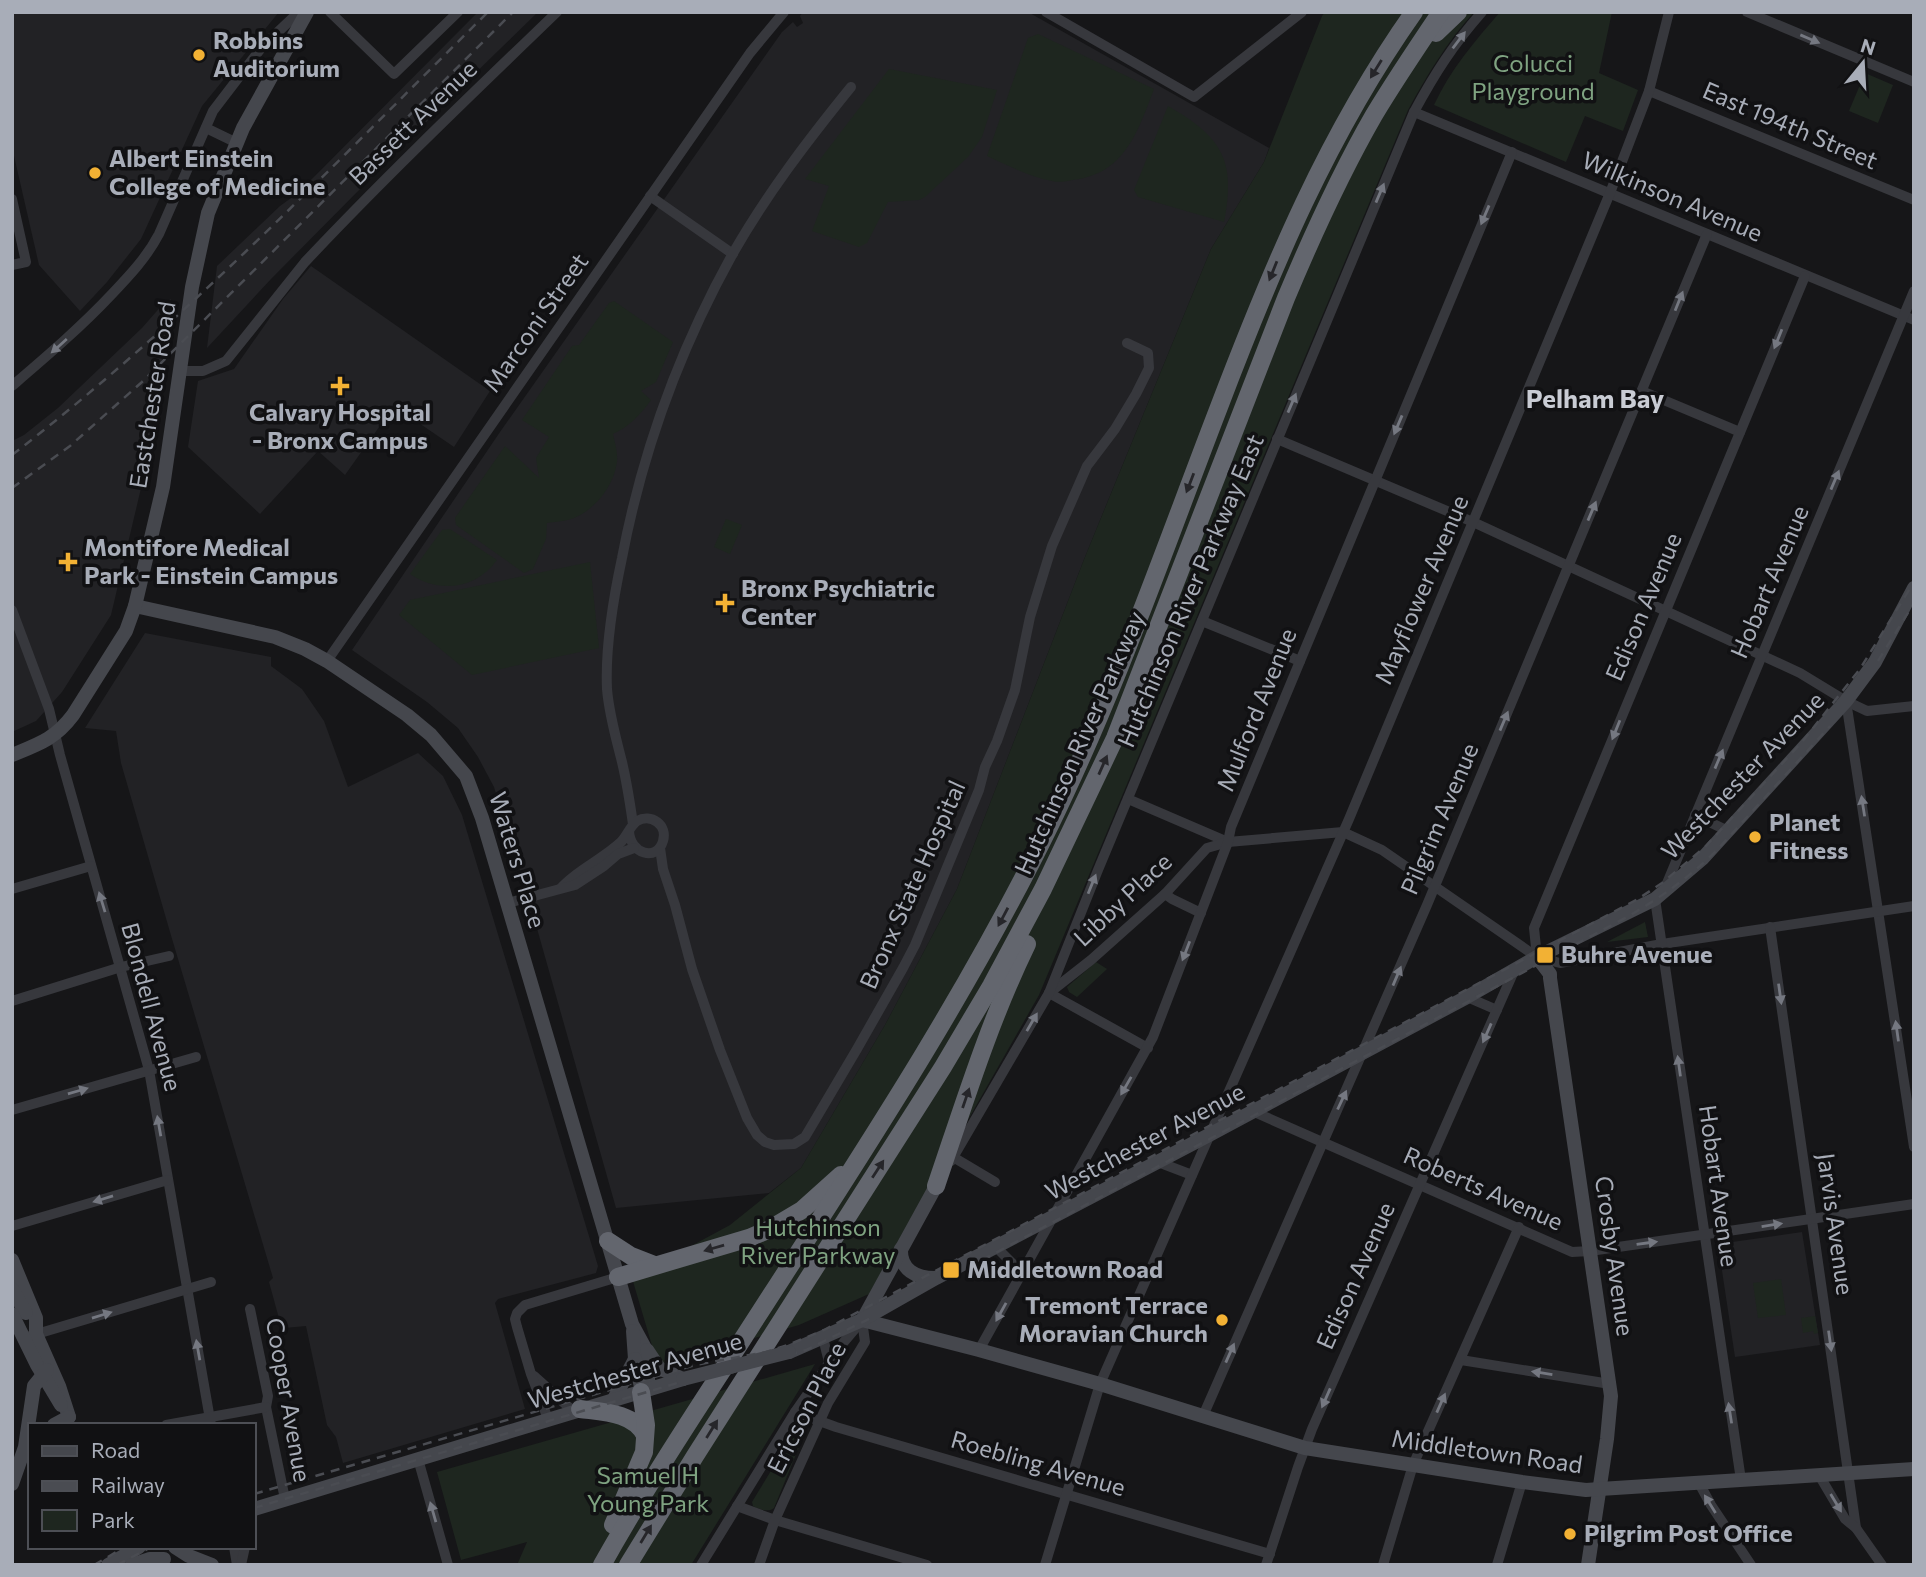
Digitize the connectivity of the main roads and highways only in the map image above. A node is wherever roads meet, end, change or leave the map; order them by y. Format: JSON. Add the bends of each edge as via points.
{"nodes":[{"id":1,"x":307,"y":12,"type":"edge"},
{"id":2,"x":1414,"y":12,"type":"edge"},
{"id":3,"x":1441,"y":12,"type":"edge"},
{"id":4,"x":1458,"y":12,"type":"edge"},
{"id":5,"x":1408,"y":60,"type":"junction"},
{"id":6,"x":1914,"y":588,"type":"edge"},
{"id":7,"x":135,"y":606,"type":"junction"},
{"id":8,"x":12,"y":755,"type":"edge"},
{"id":9,"x":1074,"y":827,"type":"junction"},
{"id":10,"x":1537,"y":957,"type":"junction"},
{"id":11,"x":855,"y":1164,"type":"junction"},
{"id":12,"x":936,"y":1186,"type":"joint"},
{"id":13,"x":608,"y":1241,"type":"junction"},
{"id":14,"x":901,"y":1249,"type":"junction"},
{"id":15,"x":12,"y":1259,"type":"edge"},
{"id":16,"x":654,"y":1265,"type":"junction"},
{"id":17,"x":618,"y":1277,"type":"junction"},
{"id":18,"x":936,"y":1278,"type":"junction"},
{"id":19,"x":12,"y":1289,"type":"edge"},
{"id":20,"x":12,"y":1314,"type":"edge"},
{"id":21,"x":632,"y":1324,"type":"junction"},
{"id":22,"x":863,"y":1324,"type":"junction"},
{"id":23,"x":32,"y":1332,"type":"junction"},
{"id":24,"x":645,"y":1348,"type":"junction"},
{"id":25,"x":635,"y":1359,"type":"junction"},
{"id":26,"x":46,"y":1370,"type":"junction"},
{"id":27,"x":683,"y":1379,"type":"junction"},
{"id":28,"x":645,"y":1391,"type":"junction"},
{"id":29,"x":614,"y":1399,"type":"junction"},
{"id":30,"x":576,"y":1410,"type":"junction"},
{"id":31,"x":71,"y":1421,"type":"edge"},
{"id":32,"x":30,"y":1423,"type":"edge"},
{"id":33,"x":645,"y":1435,"type":"junction"},
{"id":34,"x":27,"y":1444,"type":"edge"},
{"id":35,"x":1914,"y":1469,"type":"edge"},
{"id":36,"x":12,"y":1484,"type":"edge"},
{"id":37,"x":1600,"y":1489,"type":"junction"},
{"id":38,"x":256,"y":1507,"type":"edge"},
{"id":39,"x":136,"y":1549,"type":"edge"},
{"id":40,"x":178,"y":1549,"type":"edge"},
{"id":41,"x":164,"y":1557,"type":"edge"},
{"id":42,"x":108,"y":1565,"type":"edge"},
{"id":43,"x":132,"y":1565,"type":"edge"},
{"id":44,"x":212,"y":1565,"type":"edge"},
{"id":45,"x":600,"y":1565,"type":"edge"},
{"id":46,"x":628,"y":1565,"type":"edge"},
{"id":47,"x":1588,"y":1565,"type":"edge"}],
"edges":[{"from":1,"to":7,"type":"main road","name":"Eastchester Road","via":[[243,128],[208,213],[192,287],[163,486]]},
{"from":2,"to":11,"type":"highway","name":"Hutchinson River Parkway","one_way":true,"via":[[1346,118],[1286,238],[1115,677],[1052,820],[981,958]]},
{"from":3,"to":5,"type":"highway","name":"Hutchinson River Parkway"},
{"from":4,"to":5,"type":"highway"},
{"from":9,"to":5,"type":"highway","name":"Hutchinson River Parkway","one_way":true,"via":[[1120,726],[1298,267],[1359,142]]},
{"from":6,"to":10,"type":"main road","name":"Westchester Avenue","via":[[1875,662],[1846,701],[1702,859],[1659,894]]},
{"from":7,"to":8,"type":"main road","name":"Eastchester Road","via":[[125,631],[73,715],[56,735]]},
{"from":7,"to":13,"type":"main road","name":"Waters Place","via":[[275,637],[305,649],[420,725],[466,776]]},
{"from":12,"to":9,"type":"highway","one_way":true,"via":[[996,1013],[1046,904]]},
{"from":46,"to":9,"type":"highway","name":"Hutchinson River Parkway","one_way":true,"via":[[943,1067]]},
{"from":10,"to":18,"type":"main road","name":"Westchester Avenue"},
{"from":10,"to":37,"type":"main road","name":"Crosby Avenue","via":[[1550,974],[1610,1384]]},
{"from":11,"to":16,"type":"highway","one_way":true,"via":[[778,1226]]},
{"from":11,"to":45,"type":"highway","name":"Hutchinson River Parkway"},
{"from":12,"to":14,"type":"main road"},
{"from":13,"to":16,"type":"highway"},
{"from":13,"to":17,"type":"main road","name":"Waters Place"},
{"from":14,"to":18,"type":"main road","via":[[905,1267],[923,1278]]},
{"from":14,"to":22,"type":"main road"},
{"from":15,"to":23,"type":"main road","via":[[36,1318]]},
{"from":16,"to":17,"type":"highway"},
{"from":17,"to":21,"type":"main road","name":"Waters Place"},
{"from":18,"to":22,"type":"main road","name":"Westchester Avenue"},
{"from":19,"to":23,"type":"main road"},
{"from":20,"to":23,"type":"main road"},
{"from":21,"to":24,"type":"main road","name":"Waters Place"},
{"from":21,"to":25,"type":"main road","name":"Waters Place"},
{"from":22,"to":27,"type":"main road","name":"Westchester Avenue","bridge":true,"via":[[789,1352]]},
{"from":22,"to":37,"type":"main road","name":"Middletown Road","via":[[1100,1384],[1304,1448],[1521,1482]]},
{"from":23,"to":26,"type":"main road"},
{"from":24,"to":27,"type":"main road","via":[[659,1368]]},
{"from":24,"to":28,"type":"main road","name":"Waters Place"},
{"from":25,"to":28,"type":"main road","name":"Waters Place"},
{"from":25,"to":29,"type":"main road"},
{"from":26,"to":31,"type":"main road"},
{"from":26,"to":32,"type":"main road","via":[[34,1386]]},
{"from":27,"to":28,"type":"main road","name":"Westchester Avenue"},
{"from":28,"to":29,"type":"main road","name":"Westchester Avenue"},
{"from":28,"to":33,"type":"highway"},
{"from":29,"to":30,"type":"main road","name":"Westchester Avenue"},
{"from":30,"to":33,"type":"highway","via":[[612,1413],[628,1419]]},
{"from":30,"to":38,"type":"main road","name":"Westchester Avenue"},
{"from":33,"to":45,"type":"highway","via":[[642,1458]]},
{"from":34,"to":36,"type":"main road"},
{"from":35,"to":37,"type":"main road","name":"Middletown Road"},
{"from":37,"to":47,"type":"main road","name":"Crosby Avenue"},
{"from":39,"to":42,"type":"main road"},
{"from":40,"to":44,"type":"main road"},
{"from":41,"to":43,"type":"main road"}]}
